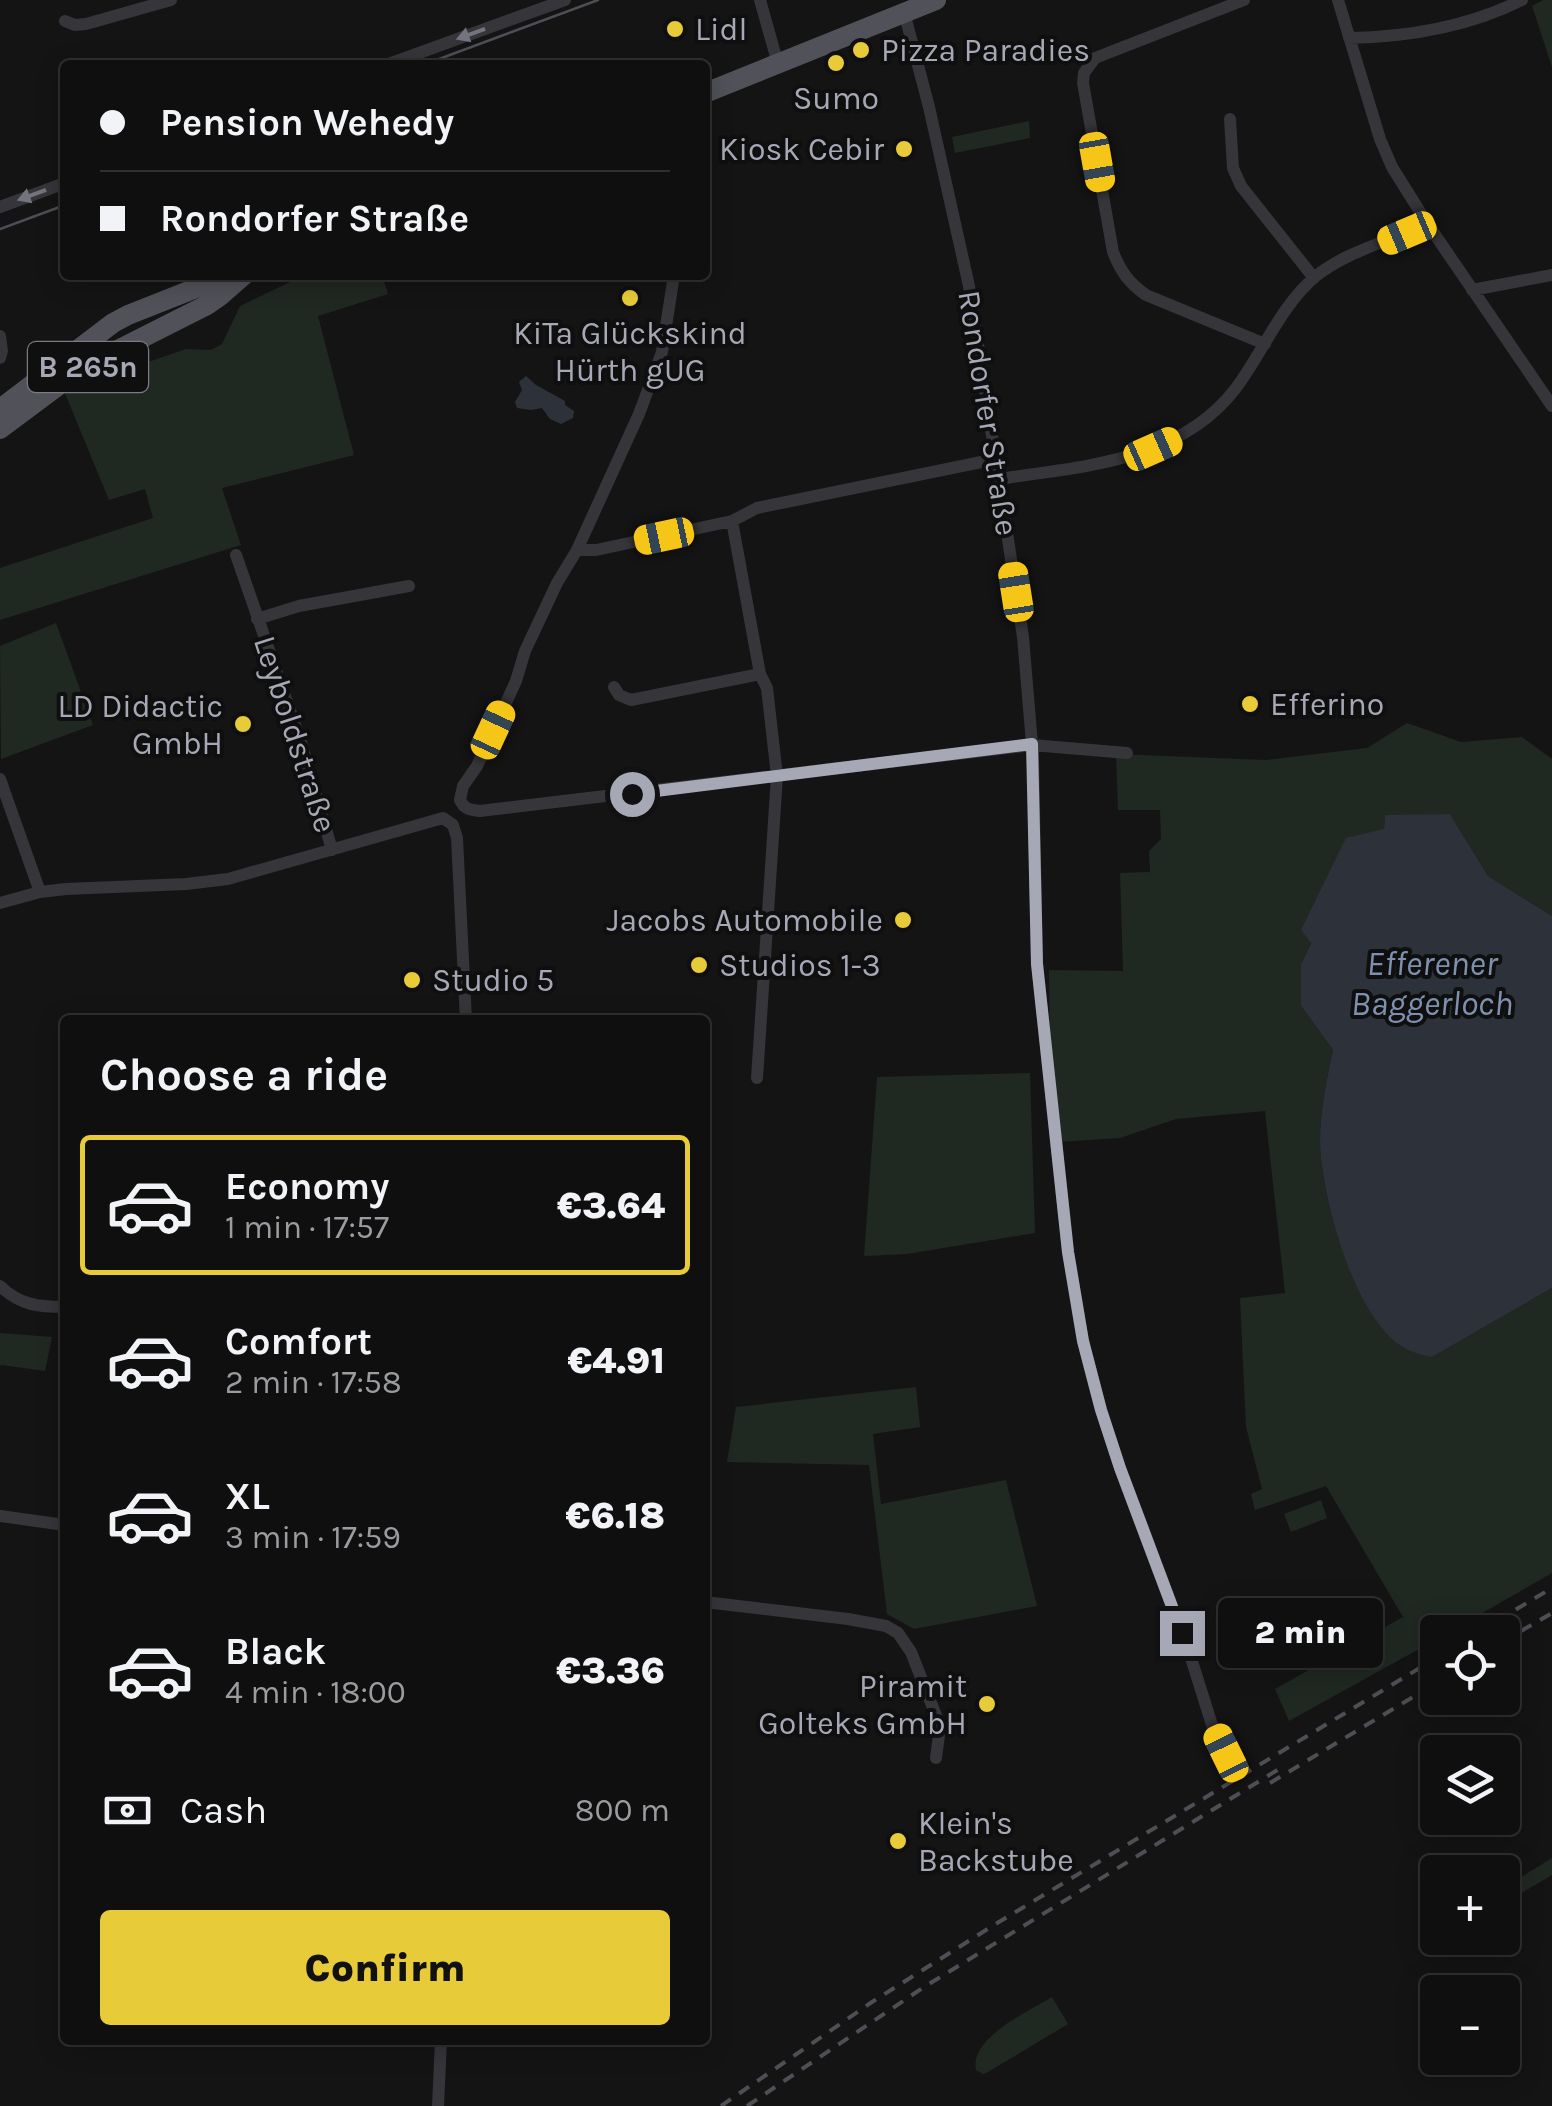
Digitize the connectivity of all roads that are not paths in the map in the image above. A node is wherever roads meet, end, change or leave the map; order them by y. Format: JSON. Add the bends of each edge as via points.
{"nodes":[{"id":1,"x":172,"y":0,"type":"edge"},
{"id":2,"x":760,"y":0,"type":"edge"},
{"id":3,"x":936,"y":0,"type":"edge"},
{"id":4,"x":1244,"y":0,"type":"edge"},
{"id":5,"x":1338,"y":0,"type":"edge"},
{"id":6,"x":1522,"y":0,"type":"edge"},
{"id":7,"x":560,"y":1,"type":"edge"},
{"id":8,"x":904,"y":12,"type":"junction"},
{"id":9,"x":64,"y":21,"type":"dead end"},
{"id":10,"x":1349,"y":38,"type":"junction"},
{"id":11,"x":400,"y":60,"type":"edge"},
{"id":12,"x":778,"y":64,"type":"junction"},
{"id":13,"x":710,"y":90,"type":"edge"},
{"id":14,"x":1230,"y":119,"type":"dead end"},
{"id":15,"x":60,"y":185,"type":"edge"},
{"id":16,"x":0,"y":208,"type":"edge"},
{"id":17,"x":1427,"y":223,"type":"junction"},
{"id":18,"x":1552,"y":275,"type":"edge"},
{"id":19,"x":1314,"y":278,"type":"junction"},
{"id":20,"x":216,"y":280,"type":"edge"},
{"id":21,"x":238,"y":280,"type":"edge"},
{"id":22,"x":673,"y":280,"type":"edge"},
{"id":23,"x":1472,"y":290,"type":"junction"},
{"id":24,"x":0,"y":336,"type":"edge"},
{"id":25,"x":1265,"y":344,"type":"junction"},
{"id":26,"x":0,"y":358,"type":"edge"},
{"id":27,"x":1552,"y":406,"type":"edge"},
{"id":28,"x":0,"y":409,"type":"edge"},
{"id":29,"x":0,"y":429,"type":"edge"},
{"id":30,"x":996,"y":459,"type":"junction"},
{"id":31,"x":999,"y":479,"type":"junction"},
{"id":32,"x":732,"y":522,"type":"junction"},
{"id":33,"x":577,"y":550,"type":"junction"},
{"id":34,"x":236,"y":556,"type":"dead end"},
{"id":35,"x":409,"y":586,"type":"dead end"},
{"id":36,"x":257,"y":619,"type":"junction"},
{"id":37,"x":760,"y":674,"type":"junction"},
{"id":38,"x":614,"y":687,"type":"dead end"},
{"id":39,"x":1032,"y":744,"type":"junction"},
{"id":40,"x":1128,"y":753,"type":"dead end"},
{"id":41,"x":777,"y":776,"type":"junction"},
{"id":42,"x":0,"y":779,"type":"edge"},
{"id":43,"x":332,"y":850,"type":"junction"},
{"id":44,"x":40,"y":892,"type":"junction"},
{"id":45,"x":0,"y":904,"type":"edge"},
{"id":46,"x":466,"y":1015,"type":"edge"},
{"id":47,"x":758,"y":1078,"type":"dead end"},
{"id":48,"x":0,"y":1286,"type":"edge"},
{"id":49,"x":60,"y":1306,"type":"edge"},
{"id":50,"x":0,"y":1516,"type":"edge"},
{"id":51,"x":60,"y":1524,"type":"edge"},
{"id":52,"x":710,"y":1603,"type":"edge"},
{"id":53,"x":1226,"y":1753,"type":"dead end"},
{"id":54,"x":936,"y":1758,"type":"dead end"},
{"id":55,"x":441,"y":2045,"type":"edge"},
{"id":56,"x":438,"y":2106,"type":"edge"}],
"edges":[{"from":1,"to":9,"type":"street","via":[[86,24]]},
{"from":2,"to":12,"type":"street"},
{"from":3,"to":8,"type":"main road"},
{"from":4,"to":25,"type":"street","via":[[1095,58],[1083,83],[1120,269],[1146,295]]},
{"from":5,"to":10,"type":"street"},
{"from":6,"to":10,"type":"street","via":[[1416,34]]},
{"from":7,"to":11,"type":"street","one_way":true},
{"from":8,"to":12,"type":"main road"},
{"from":8,"to":30,"type":"street","name":"Rondorfer Straße","via":[[952,202]]},
{"from":10,"to":17,"type":"street","via":[[1382,145]]},
{"from":12,"to":13,"type":"main road"},
{"from":14,"to":19,"type":"street","via":[[1236,178]]},
{"from":15,"to":16,"type":"street","one_way":true},
{"from":17,"to":19,"type":"street"},
{"from":17,"to":23,"type":"street"},
{"from":18,"to":23,"type":"street"},
{"from":19,"to":25,"type":"street"},
{"from":20,"to":28,"type":"main road","number":"B 265n","via":[[113,323]]},
{"from":21,"to":29,"type":"main road","number":"B 265n","via":[[206,305],[104,356]]},
{"from":22,"to":33,"type":"street","via":[[655,374]]},
{"from":23,"to":27,"type":"street"},
{"from":24,"to":26,"type":"street"},
{"from":25,"to":31,"type":"street","via":[[1234,390],[1178,438],[1124,458]]},
{"from":30,"to":31,"type":"street","name":"Rondorfer Straße"},
{"from":30,"to":32,"type":"street","via":[[757,508]]},
{"from":31,"to":39,"type":"street","name":"Rondorfer Straße"},
{"from":32,"to":33,"type":"street"},
{"from":32,"to":37,"type":"street"},
{"from":33,"to":41,"type":"street","via":[[464,786],[462,805],[480,811]]},
{"from":34,"to":36,"type":"street","name":"Leyboldstraße"},
{"from":35,"to":36,"type":"street","name":"Leyboldstraße"},
{"from":36,"to":43,"type":"street","name":"Leyboldstraße"},
{"from":37,"to":38,"type":"street","via":[[631,700]]},
{"from":37,"to":41,"type":"street"},
{"from":39,"to":40,"type":"street"},
{"from":39,"to":41,"type":"street"},
{"from":39,"to":53,"type":"street","name":"Rondorfer Straße","via":[[1038,981],[1083,1341],[1120,1468]]},
{"from":41,"to":47,"type":"street"},
{"from":42,"to":44,"type":"street"},
{"from":43,"to":44,"type":"street","via":[[213,881]]},
{"from":43,"to":46,"type":"street","via":[[443,818],[453,825]]},
{"from":44,"to":45,"type":"street"},
{"from":48,"to":49,"type":"street","via":[[20,1302]]},
{"from":50,"to":51,"type":"street"},
{"from":52,"to":54,"type":"street","via":[[848,1619],[898,1633],[912,1652],[936,1718]]},
{"from":55,"to":56,"type":"street"}]}
